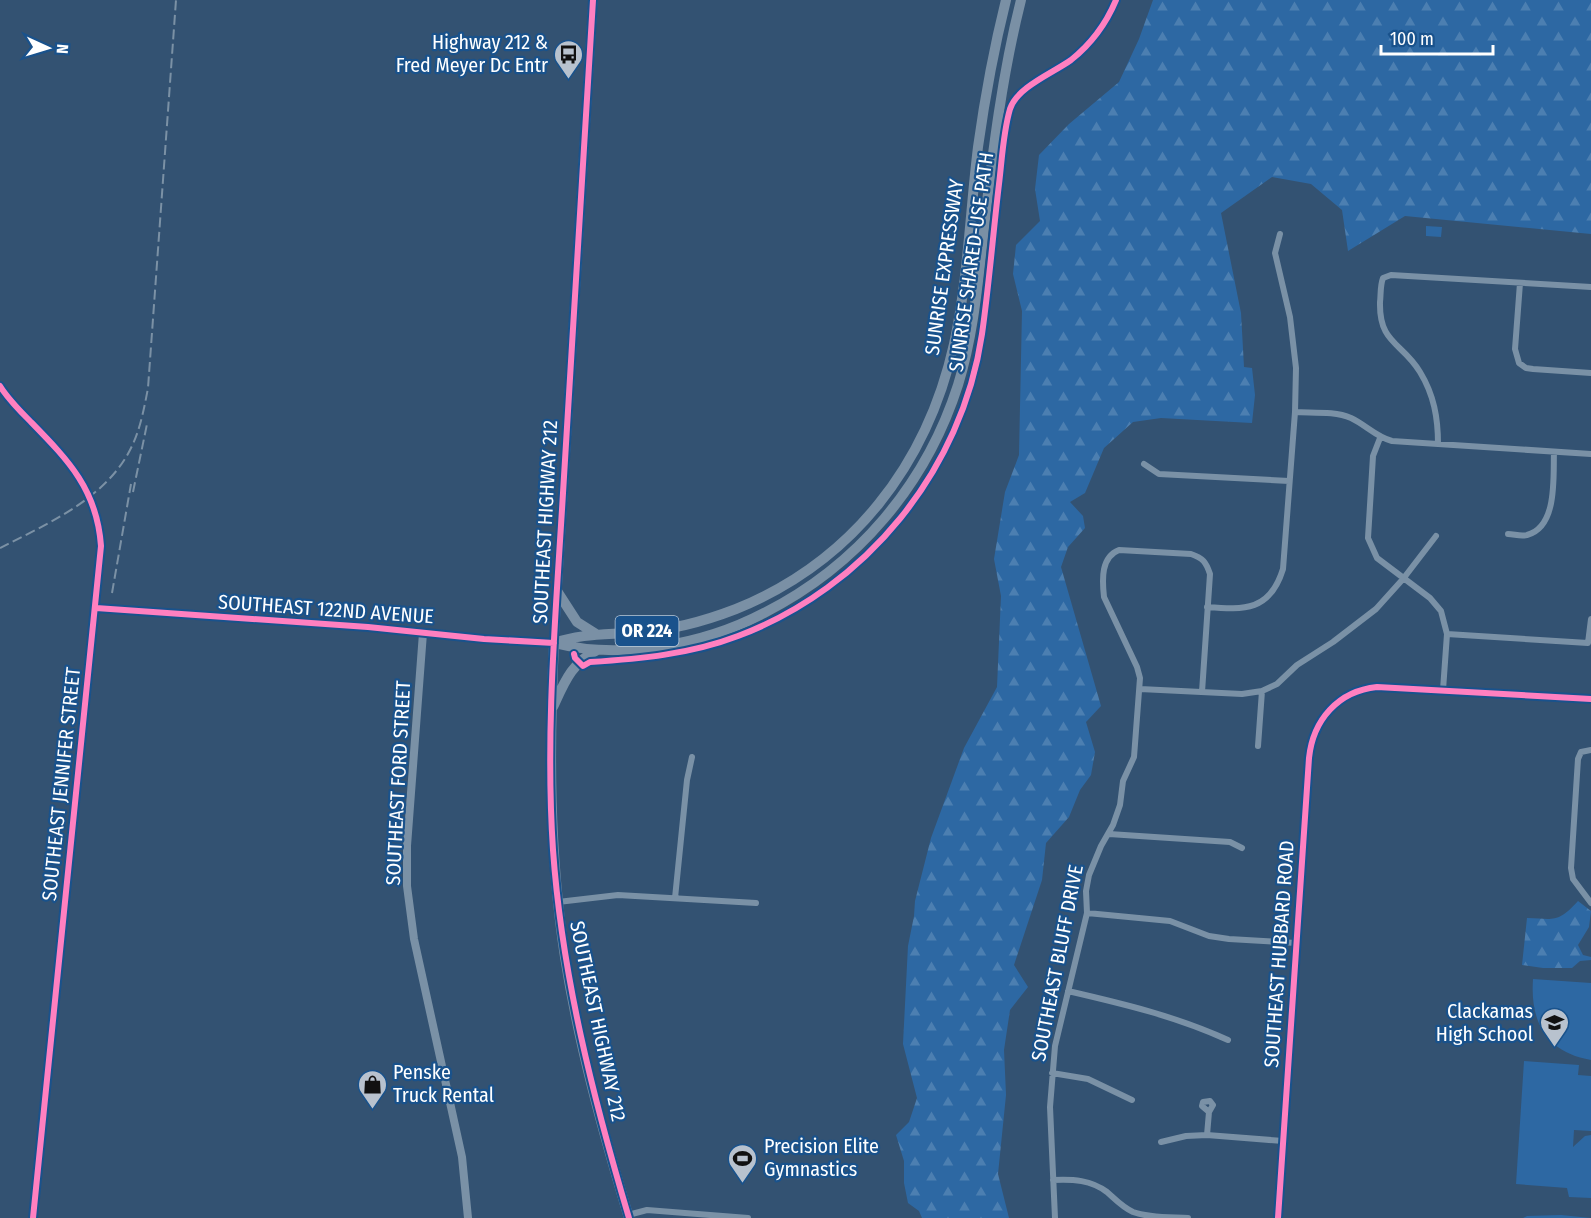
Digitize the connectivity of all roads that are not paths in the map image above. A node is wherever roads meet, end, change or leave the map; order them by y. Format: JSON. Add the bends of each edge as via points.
{"nodes":[{"id":1,"x":593,"y":0,"type":"edge"},
{"id":2,"x":1006,"y":0,"type":"edge"},
{"id":3,"x":1021,"y":0,"type":"edge"},
{"id":4,"x":1280,"y":234,"type":"dead end"},
{"id":5,"x":1520,"y":283,"type":"junction"},
{"id":6,"x":1591,"y":287,"type":"edge"},
{"id":7,"x":1591,"y":374,"type":"edge"},
{"id":8,"x":0,"y":386,"type":"edge"},
{"id":9,"x":1295,"y":412,"type":"junction"},
{"id":10,"x":1380,"y":438,"type":"junction"},
{"id":11,"x":1438,"y":444,"type":"junction"},
{"id":12,"x":1554,"y":452,"type":"junction"},
{"id":13,"x":1591,"y":454,"type":"edge"},
{"id":14,"x":1144,"y":464,"type":"dead end"},
{"id":15,"x":1289,"y":482,"type":"junction"},
{"id":16,"x":1508,"y":534,"type":"dead end"},
{"id":17,"x":1436,"y":536,"type":"dead end"},
{"id":18,"x":1403,"y":579,"type":"junction"},
{"id":19,"x":557,"y":591,"type":"junction"},
{"id":20,"x":96,"y":608,"type":"junction"},
{"id":21,"x":1207,"y":608,"type":"junction"},
{"id":22,"x":1591,"y":619,"type":"edge"},
{"id":23,"x":423,"y":633,"type":"junction"},
{"id":24,"x":1447,"y":634,"type":"junction"},
{"id":25,"x":597,"y":635,"type":"junction"},
{"id":26,"x":554,"y":643,"type":"junction"},
{"id":27,"x":597,"y":650,"type":"junction"},
{"id":28,"x":1140,"y":689,"type":"junction"},
{"id":29,"x":1443,"y":690,"type":"junction"},
{"id":30,"x":1262,"y":691,"type":"junction"},
{"id":31,"x":1202,"y":692,"type":"junction"},
{"id":32,"x":1591,"y":699,"type":"edge"},
{"id":33,"x":551,"y":710,"type":"junction"},
{"id":34,"x":1258,"y":746,"type":"dead end"},
{"id":35,"x":1591,"y":750,"type":"edge"},
{"id":36,"x":692,"y":756,"type":"dead end"},
{"id":37,"x":1109,"y":834,"type":"junction"},
{"id":38,"x":1242,"y":849,"type":"dead end"},
{"id":39,"x":675,"y":898,"type":"junction"},
{"id":40,"x":558,"y":902,"type":"junction"},
{"id":41,"x":756,"y":903,"type":"dead end"},
{"id":42,"x":1591,"y":903,"type":"edge"},
{"id":43,"x":1087,"y":914,"type":"junction"},
{"id":44,"x":1296,"y":943,"type":"junction"},
{"id":45,"x":1068,"y":991,"type":"junction"},
{"id":46,"x":1228,"y":1040,"type":"dead end"},
{"id":47,"x":1052,"y":1073,"type":"junction"},
{"id":48,"x":1132,"y":1100,"type":"dead end"},
{"id":49,"x":1209,"y":1112,"type":"dead end"},
{"id":50,"x":1207,"y":1135,"type":"junction"},
{"id":51,"x":1283,"y":1141,"type":"junction"},
{"id":52,"x":1161,"y":1142,"type":"dead end"},
{"id":53,"x":1053,"y":1179,"type":"junction"},
{"id":54,"x":628,"y":1216,"type":"edge"},
{"id":55,"x":33,"y":1218,"type":"edge"},
{"id":56,"x":468,"y":1218,"type":"edge"},
{"id":57,"x":748,"y":1218,"type":"edge"},
{"id":58,"x":1055,"y":1218,"type":"edge"},
{"id":59,"x":1188,"y":1218,"type":"edge"},
{"id":60,"x":1278,"y":1218,"type":"edge"}],
"edges":[{"from":1,"to":19,"type":"main road","name":"SOUTHEAST HIGHWAY 212"},
{"from":2,"to":25,"type":"highway","name":"SUNRISE EXPRESSWAY","number":"OR 224","via":[[980,136],[954,343],[934,411],[905,468],[883,500],[848,537],[818,563],[773,591],[684,625]]},
{"from":3,"to":27,"type":"highway","name":"SUNRISE EXPRESSWAY","number":"OR 224","via":[[994,141],[968,346],[949,412],[921,470],[896,506],[856,550],[778,606],[741,624],[686,640]]},
{"from":4,"to":9,"type":"street","via":[[1275,253],[1294,343]]},
{"from":5,"to":6,"type":"street"},
{"from":5,"to":7,"type":"street","via":[[1515,349],[1519,363],[1526,368]]},
{"from":5,"to":11,"type":"street","via":[[1390,275],[1383,278],[1381,323],[1426,383],[1437,418]]},
{"from":8,"to":20,"type":"main road","name":"SOUTHEAST JENNIFER STREET","via":[[66,458],[88,492],[100,539]]},
{"from":9,"to":10,"type":"street","via":[[1343,415]]},
{"from":9,"to":15,"type":"street"},
{"from":10,"to":11,"type":"street"},
{"from":10,"to":18,"type":"street","via":[[1373,456],[1368,538],[1377,558]]},
{"from":11,"to":12,"type":"street"},
{"from":12,"to":13,"type":"street"},
{"from":12,"to":16,"type":"street","via":[[1552,503],[1546,520],[1525,536]]},
{"from":14,"to":15,"type":"street","via":[[1159,474]]},
{"from":15,"to":21,"type":"street","via":[[1283,569],[1277,586],[1253,607]]},
{"from":17,"to":18,"type":"street"},
{"from":18,"to":24,"type":"street","via":[[1437,605]]},
{"from":18,"to":30,"type":"street","via":[[1365,620]]},
{"from":19,"to":25,"type":"highway","via":[[577,622]]},
{"from":19,"to":26,"type":"main road","name":"SOUTHEAST HIGHWAY 212"},
{"from":20,"to":23,"type":"main road","name":"SOUTHEAST 122ND AVENUE"},
{"from":20,"to":55,"type":"main road","name":"SOUTHEAST JENNIFER STREET"},
{"from":21,"to":28,"type":"street","name":"SOUTHEAST BLUFF DRIVE","via":[[1210,574],[1201,557],[1119,550],[1108,557],[1104,597],[1137,667]]},
{"from":21,"to":31,"type":"street"},
{"from":22,"to":24,"type":"street","via":[[1588,643]]},
{"from":23,"to":26,"type":"main road","name":"SOUTHEAST 122ND AVENUE"},
{"from":23,"to":56,"type":"street","name":"SOUTHEAST FORD STREET","via":[[407,886],[414,939],[462,1157]]},
{"from":24,"to":29,"type":"street"},
{"from":25,"to":26,"type":"highway","name":"SUNRISE EXPRESSWAY","number":"OR 224","via":[[573,636]]},
{"from":26,"to":27,"type":"highway","name":"SUNRISE EXPRESSWAY","number":"OR 224"},
{"from":26,"to":33,"type":"highway","name":"SOUTHEAST HIGHWAY 212"},
{"from":27,"to":33,"type":"highway","number":"OR 224","via":[[571,671]]},
{"from":28,"to":31,"type":"street"},
{"from":28,"to":37,"type":"street","name":"SOUTHEAST BLUFF DRIVE","via":[[1134,757],[1122,781],[1120,805]]},
{"from":29,"to":32,"type":"main road"},
{"from":29,"to":44,"type":"main road","name":"SOUTHEAST HUBBARD ROAD","via":[[1370,687],[1339,701],[1322,718],[1310,749]]},
{"from":30,"to":31,"type":"street"},
{"from":30,"to":34,"type":"street"},
{"from":33,"to":40,"type":"highway","name":"SOUTHEAST HIGHWAY 212","via":[[551,801]]},
{"from":35,"to":42,"type":"street","via":[[1581,752],[1578,759],[1571,868]]},
{"from":36,"to":39,"type":"street"},
{"from":37,"to":38,"type":"street","via":[[1230,842]]},
{"from":37,"to":43,"type":"street","name":"SOUTHEAST BLUFF DRIVE","via":[[1089,875]]},
{"from":39,"to":40,"type":"street","via":[[618,895]]},
{"from":39,"to":41,"type":"street"},
{"from":40,"to":54,"type":"highway","name":"SOUTHEAST HIGHWAY 212","via":[[584,1052]]},
{"from":43,"to":44,"type":"street","via":[[1170,921],[1229,939]]},
{"from":43,"to":45,"type":"street","name":"SOUTHEAST BLUFF DRIVE"},
{"from":44,"to":51,"type":"main road","name":"SOUTHEAST HUBBARD ROAD"},
{"from":45,"to":46,"type":"street","via":[[1168,1016]]},
{"from":45,"to":47,"type":"street","name":"SOUTHEAST BLUFF DRIVE"},
{"from":47,"to":48,"type":"street","via":[[1088,1079]]},
{"from":47,"to":53,"type":"street","name":"SOUTHEAST BLUFF DRIVE"},
{"from":49,"to":50,"type":"street"},
{"from":50,"to":51,"type":"street"},
{"from":50,"to":52,"type":"street"},
{"from":51,"to":60,"type":"main road","name":"SOUTHEAST HUBBARD ROAD"},
{"from":53,"to":58,"type":"street","name":"SOUTHEAST BLUFF DRIVE"},
{"from":53,"to":59,"type":"street","via":[[1093,1184],[1135,1212]]},
{"from":54,"to":57,"type":"street","via":[[647,1210]]}]}
